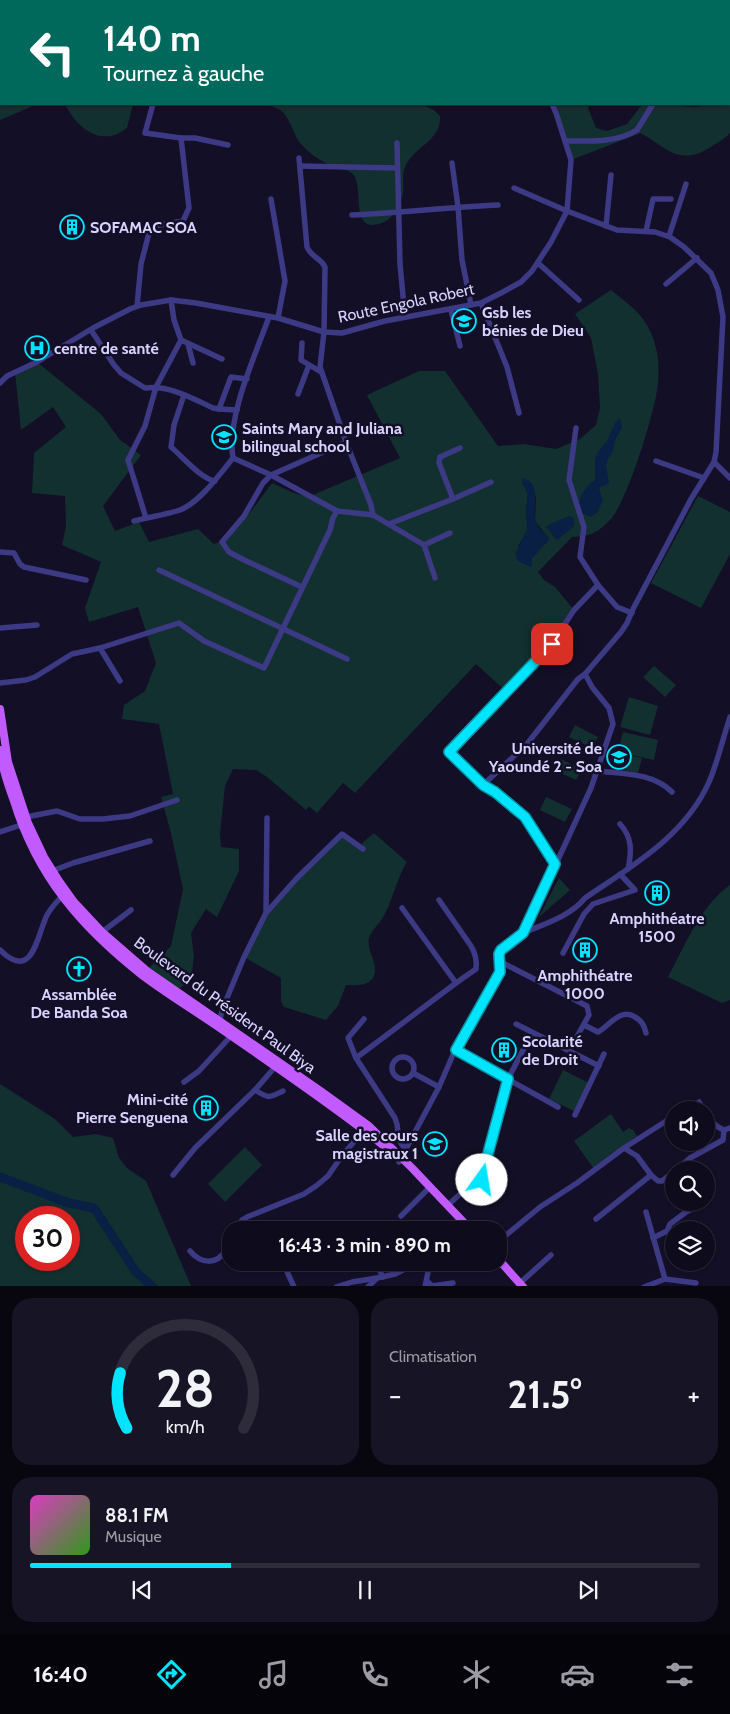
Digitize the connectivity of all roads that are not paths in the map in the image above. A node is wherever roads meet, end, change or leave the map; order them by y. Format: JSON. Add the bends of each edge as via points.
{"nodes":[{"id":1,"x":153,"y":105,"type":"edge"},
{"id":2,"x":552,"y":105,"type":"edge"},
{"id":3,"x":652,"y":105,"type":"edge"},
{"id":4,"x":181,"y":138,"type":"junction"},
{"id":5,"x":565,"y":141,"type":"junction"},
{"id":6,"x":397,"y":143,"type":"dead end"},
{"id":7,"x":228,"y":145,"type":"dead end"},
{"id":8,"x":299,"y":158,"type":"dead end"},
{"id":9,"x":452,"y":164,"type":"dead end"},
{"id":10,"x":300,"y":166,"type":"junction"},
{"id":11,"x":398,"y":168,"type":"junction"},
{"id":12,"x":611,"y":175,"type":"dead end"},
{"id":13,"x":686,"y":184,"type":"dead end"},
{"id":14,"x":514,"y":188,"type":"dead end"},
{"id":15,"x":671,"y":199,"type":"dead end"},
{"id":16,"x":271,"y":200,"type":"dead end"},
{"id":17,"x":498,"y":205,"type":"dead end"},
{"id":18,"x":458,"y":207,"type":"junction"},
{"id":19,"x":567,"y":212,"type":"junction"},
{"id":20,"x":399,"y":213,"type":"junction"},
{"id":21,"x":352,"y":215,"type":"dead end"},
{"id":22,"x":606,"y":226,"type":"junction"},
{"id":23,"x":646,"y":231,"type":"junction"},
{"id":24,"x":669,"y":236,"type":"junction"},
{"id":25,"x":697,"y":258,"type":"junction"},
{"id":26,"x":538,"y":263,"type":"junction"},
{"id":27,"x":666,"y":284,"type":"dead end"},
{"id":28,"x":171,"y":300,"type":"junction"},
{"id":29,"x":579,"y":300,"type":"dead end"},
{"id":30,"x":481,"y":303,"type":"junction"},
{"id":31,"x":137,"y":306,"type":"junction"},
{"id":32,"x":471,"y":306,"type":"junction"},
{"id":33,"x":451,"y":310,"type":"junction"},
{"id":34,"x":269,"y":316,"type":"junction"},
{"id":35,"x":405,"y":317,"type":"junction"},
{"id":36,"x":278,"y":318,"type":"junction"},
{"id":37,"x":91,"y":330,"type":"junction"},
{"id":38,"x":324,"y":332,"type":"junction"},
{"id":39,"x":180,"y":340,"type":"junction"},
{"id":40,"x":302,"y":343,"type":"dead end"},
{"id":41,"x":188,"y":344,"type":"junction"},
{"id":42,"x":460,"y":346,"type":"dead end"},
{"id":43,"x":222,"y":359,"type":"dead end"},
{"id":44,"x":194,"y":364,"type":"dead end"},
{"id":45,"x":309,"y":365,"type":"junction"},
{"id":46,"x":321,"y":372,"type":"junction"},
{"id":47,"x":247,"y":379,"type":"junction"},
{"id":48,"x":0,"y":383,"type":"edge"},
{"id":49,"x":156,"y":387,"type":"junction"},
{"id":50,"x":298,"y":394,"type":"dead end"},
{"id":51,"x":184,"y":395,"type":"junction"},
{"id":52,"x":219,"y":409,"type":"junction"},
{"id":53,"x":237,"y":410,"type":"junction"},
{"id":54,"x":519,"y":413,"type":"dead end"},
{"id":55,"x":576,"y":428,"type":"dead end"},
{"id":56,"x":346,"y":442,"type":"junction"},
{"id":57,"x":460,"y":448,"type":"dead end"},
{"id":58,"x":233,"y":458,"type":"junction"},
{"id":59,"x":656,"y":461,"type":"dead end"},
{"id":60,"x":714,"y":462,"type":"junction"},
{"id":61,"x":271,"y":475,"type":"junction"},
{"id":62,"x":704,"y":478,"type":"junction"},
{"id":63,"x":730,"y":478,"type":"edge"},
{"id":64,"x":215,"y":481,"type":"junction"},
{"id":65,"x":491,"y":482,"type":"dead end"},
{"id":66,"x":453,"y":499,"type":"junction"},
{"id":67,"x":338,"y":511,"type":"junction"},
{"id":68,"x":373,"y":515,"type":"junction"},
{"id":69,"x":146,"y":518,"type":"junction"},
{"id":70,"x":134,"y":521,"type":"dead end"},
{"id":71,"x":388,"y":524,"type":"junction"},
{"id":72,"x":450,"y":533,"type":"dead end"},
{"id":73,"x":424,"y":545,"type":"junction"},
{"id":74,"x":0,"y":552,"type":"edge"},
{"id":75,"x":159,"y":570,"type":"dead end"},
{"id":76,"x":435,"y":578,"type":"dead end"},
{"id":77,"x":86,"y":580,"type":"dead end"},
{"id":78,"x":598,"y":585,"type":"junction"},
{"id":79,"x":302,"y":587,"type":"junction"},
{"id":80,"x":632,"y":613,"type":"junction"},
{"id":81,"x":37,"y":625,"type":"dead end"},
{"id":82,"x":0,"y":628,"type":"edge"},
{"id":83,"x":282,"y":629,"type":"junction"},
{"id":84,"x":100,"y":648,"type":"junction"},
{"id":85,"x":347,"y":659,"type":"dead end"},
{"id":86,"x":586,"y":674,"type":"junction"},
{"id":87,"x":120,"y":681,"type":"dead end"},
{"id":88,"x":0,"y":683,"type":"edge"},
{"id":89,"x":0,"y":709,"type":"edge"},
{"id":90,"x":730,"y":717,"type":"edge"},
{"id":91,"x":0,"y":750,"type":"edge"},
{"id":92,"x":598,"y":771,"type":"junction"},
{"id":93,"x":3,"y":781,"type":"edge"},
{"id":94,"x":483,"y":785,"type":"junction"},
{"id":95,"x":672,"y":792,"type":"dead end"},
{"id":96,"x":176,"y":800,"type":"dead end"},
{"id":97,"x":26,"y":817,"type":"junction"},
{"id":98,"x":267,"y":818,"type":"dead end"},
{"id":99,"x":620,"y":824,"type":"dead end"},
{"id":100,"x":21,"y":825,"type":"junction"},
{"id":101,"x":0,"y":832,"type":"edge"},
{"id":102,"x":150,"y":841,"type":"dead end"},
{"id":103,"x":363,"y":849,"type":"dead end"},
{"id":104,"x":555,"y":864,"type":"junction"},
{"id":105,"x":628,"y":869,"type":"junction"},
{"id":106,"x":52,"y":871,"type":"junction"},
{"id":107,"x":620,"y":874,"type":"junction"},
{"id":108,"x":64,"y":895,"type":"junction"},
{"id":109,"x":439,"y":900,"type":"dead end"},
{"id":110,"x":402,"y":908,"type":"dead end"},
{"id":111,"x":131,"y":910,"type":"dead end"},
{"id":112,"x":266,"y":913,"type":"junction"},
{"id":113,"x":102,"y":932,"type":"junction"},
{"id":114,"x":523,"y":933,"type":"junction"},
{"id":115,"x":0,"y":950,"type":"edge"},
{"id":116,"x":564,"y":953,"type":"dead end"},
{"id":117,"x":499,"y":962,"type":"junction"},
{"id":118,"x":456,"y":983,"type":"junction"},
{"id":119,"x":364,"y":1019,"type":"dead end"},
{"id":120,"x":220,"y":1020,"type":"junction"},
{"id":121,"x":516,"y":1024,"type":"dead end"},
{"id":122,"x":584,"y":1025,"type":"junction"},
{"id":123,"x":532,"y":1033,"type":"junction"},
{"id":124,"x":646,"y":1033,"type":"dead end"},
{"id":125,"x":231,"y":1036,"type":"junction"},
{"id":126,"x":456,"y":1050,"type":"junction"},
{"id":127,"x":569,"y":1051,"type":"junction"},
{"id":128,"x":604,"y":1054,"type":"dead end"},
{"id":129,"x":356,"y":1058,"type":"junction"},
{"id":130,"x":599,"y":1066,"type":"junction"},
{"id":131,"x":275,"y":1067,"type":"junction"},
{"id":132,"x":413,"y":1073,"type":"dead end"},
{"id":133,"x":508,"y":1079,"type":"junction"},
{"id":134,"x":184,"y":1082,"type":"dead end"},
{"id":135,"x":439,"y":1087,"type":"junction"},
{"id":136,"x":255,"y":1090,"type":"junction"},
{"id":137,"x":283,"y":1091,"type":"dead end"},
{"id":138,"x":558,"y":1107,"type":"dead end"},
{"id":139,"x":575,"y":1115,"type":"dead end"},
{"id":140,"x":665,"y":1122,"type":"edge"},
{"id":141,"x":715,"y":1125,"type":"edge"},
{"id":142,"x":727,"y":1129,"type":"edge"},
{"id":143,"x":364,"y":1130,"type":"junction"},
{"id":144,"x":624,"y":1148,"type":"junction"},
{"id":145,"x":402,"y":1156,"type":"junction"},
{"id":146,"x":687,"y":1161,"type":"edge"},
{"id":147,"x":173,"y":1175,"type":"dead end"},
{"id":148,"x":651,"y":1175,"type":"junction"},
{"id":149,"x":665,"y":1178,"type":"edge"},
{"id":150,"x":427,"y":1190,"type":"junction"},
{"id":151,"x":448,"y":1205,"type":"junction"},
{"id":152,"x":688,"y":1211,"type":"edge"},
{"id":153,"x":646,"y":1212,"type":"dead end"},
{"id":154,"x":401,"y":1216,"type":"dead end"},
{"id":155,"x":596,"y":1219,"type":"dead end"},
{"id":156,"x":241,"y":1221,"type":"edge"},
{"id":157,"x":457,"y":1221,"type":"edge"},
{"id":158,"x":460,"y":1221,"type":"edge"},
{"id":159,"x":507,"y":1234,"type":"edge"},
{"id":160,"x":653,"y":1238,"type":"junction"},
{"id":161,"x":190,"y":1251,"type":"dead end"},
{"id":162,"x":222,"y":1253,"type":"edge"},
{"id":163,"x":551,"y":1255,"type":"dead end"},
{"id":164,"x":507,"y":1269,"type":"edge"},
{"id":165,"x":287,"y":1271,"type":"edge"},
{"id":166,"x":378,"y":1271,"type":"edge"},
{"id":167,"x":401,"y":1271,"type":"edge"},
{"id":168,"x":428,"y":1271,"type":"edge"},
{"id":169,"x":380,"y":1277,"type":"junction"},
{"id":170,"x":668,"y":1279,"type":"junction"},
{"id":171,"x":696,"y":1283,"type":"dead end"},
{"id":172,"x":426,"y":1284,"type":"edge"},
{"id":173,"x":453,"y":1284,"type":"dead end"},
{"id":174,"x":521,"y":1285,"type":"edge"},
{"id":175,"x":294,"y":1286,"type":"edge"},
{"id":176,"x":336,"y":1286,"type":"edge"},
{"id":177,"x":368,"y":1286,"type":"edge"},
{"id":178,"x":644,"y":1286,"type":"edge"},
{"id":179,"x":671,"y":1286,"type":"edge"}],
"edges":[{"from":1,"to":4,"type":"street","via":[[145,133]]},
{"from":2,"to":5,"type":"street","name":"Route Engola Robert"},
{"from":3,"to":5,"type":"street","via":[[633,133],[608,140]]},
{"from":4,"to":7,"type":"street"},
{"from":4,"to":31,"type":"street","via":[[189,208],[183,221],[150,229],[141,264]]},
{"from":5,"to":19,"type":"street","name":"Route Engola Robert","via":[[571,160]]},
{"from":6,"to":11,"type":"street"},
{"from":8,"to":10,"type":"street"},
{"from":9,"to":18,"type":"street"},
{"from":10,"to":11,"type":"street"},
{"from":10,"to":38,"type":"street","via":[[307,247],[325,267]]},
{"from":11,"to":20,"type":"street"},
{"from":12,"to":22,"type":"street"},
{"from":13,"to":24,"type":"street"},
{"from":14,"to":19,"type":"street"},
{"from":15,"to":23,"type":"street","via":[[653,199]]},
{"from":16,"to":36,"type":"street","via":[[285,281]]},
{"from":17,"to":18,"type":"street"},
{"from":18,"to":20,"type":"street"},
{"from":18,"to":32,"type":"street","via":[[462,260]]},
{"from":19,"to":22,"type":"street"},
{"from":19,"to":26,"type":"street","name":"Route Engola Robert"},
{"from":20,"to":21,"type":"street"},
{"from":20,"to":35,"type":"street"},
{"from":22,"to":23,"type":"street"},
{"from":23,"to":24,"type":"street"},
{"from":24,"to":25,"type":"street"},
{"from":25,"to":27,"type":"street"},
{"from":25,"to":60,"type":"street","via":[[715,280],[723,312]]},
{"from":26,"to":29,"type":"street"},
{"from":26,"to":30,"type":"street","name":"Route Engola Robert","via":[[521,282]]},
{"from":28,"to":31,"type":"street","name":"Route Engola Robert"},
{"from":28,"to":34,"type":"street","name":"Route Engola Robert"},
{"from":28,"to":39,"type":"street"},
{"from":30,"to":32,"type":"street","name":"Route Engola Robert"},
{"from":30,"to":54,"type":"street","via":[[507,368]]},
{"from":31,"to":37,"type":"street","name":"Route Engola Robert"},
{"from":32,"to":33,"type":"street","name":"Route Engola Robert"},
{"from":33,"to":35,"type":"street","name":"Route Engola Robert"},
{"from":33,"to":42,"type":"street"},
{"from":34,"to":36,"type":"street","name":"Route Engola Robert"},
{"from":34,"to":47,"type":"street"},
{"from":35,"to":38,"type":"street","name":"Route Engola Robert","via":[[348,332]]},
{"from":36,"to":38,"type":"street","name":"Route Engola Robert"},
{"from":37,"to":48,"type":"street","name":"Route Engola Robert","via":[[7,376]]},
{"from":37,"to":49,"type":"street","via":[[121,372],[145,388]]},
{"from":38,"to":46,"type":"street"},
{"from":39,"to":41,"type":"street"},
{"from":39,"to":49,"type":"street"},
{"from":40,"to":45,"type":"street","via":[[301,360]]},
{"from":41,"to":43,"type":"street"},
{"from":41,"to":44,"type":"street"},
{"from":45,"to":46,"type":"street"},
{"from":45,"to":50,"type":"street"},
{"from":46,"to":56,"type":"street"},
{"from":47,"to":52,"type":"street","via":[[231,377]]},
{"from":47,"to":53,"type":"street"},
{"from":49,"to":51,"type":"street"},
{"from":49,"to":69,"type":"street","via":[[145,426],[128,460]]},
{"from":51,"to":52,"type":"street"},
{"from":51,"to":64,"type":"street","via":[[170,447],[201,476]]},
{"from":52,"to":53,"type":"street"},
{"from":53,"to":58,"type":"street","via":[[231,449]]},
{"from":55,"to":78,"type":"street","via":[[569,480],[584,527],[580,557]]},
{"from":56,"to":61,"type":"street"},
{"from":56,"to":68,"type":"street"},
{"from":57,"to":66,"type":"street","via":[[440,457],[439,463]]},
{"from":58,"to":61,"type":"street"},
{"from":58,"to":64,"type":"street"},
{"from":59,"to":62,"type":"street"},
{"from":60,"to":62,"type":"street"},
{"from":60,"to":63,"type":"street"},
{"from":61,"to":67,"type":"street"},
{"from":61,"to":79,"type":"street","via":[[244,516],[222,541],[229,552]]},
{"from":62,"to":80,"type":"street"},
{"from":64,"to":69,"type":"street","via":[[183,508]]},
{"from":65,"to":66,"type":"street"},
{"from":66,"to":71,"type":"street"},
{"from":67,"to":68,"type":"street"},
{"from":67,"to":79,"type":"street"},
{"from":68,"to":71,"type":"street"},
{"from":69,"to":70,"type":"street"},
{"from":71,"to":73,"type":"street"},
{"from":72,"to":73,"type":"street"},
{"from":73,"to":76,"type":"street"},
{"from":74,"to":77,"type":"street","via":[[15,553],[24,567]]},
{"from":75,"to":83,"type":"street"},
{"from":78,"to":80,"type":"street","via":[[617,607]]},
{"from":78,"to":94,"type":"street","via":[[574,610],[552,644],[449,752]]},
{"from":79,"to":83,"type":"street"},
{"from":80,"to":86,"type":"street","via":[[621,632]]},
{"from":81,"to":82,"type":"street"},
{"from":83,"to":84,"type":"street","via":[[264,668],[204,641],[179,623]]},
{"from":83,"to":85,"type":"street"},
{"from":84,"to":87,"type":"street"},
{"from":84,"to":88,"type":"street","via":[[68,656],[35,677]]},
{"from":86,"to":92,"type":"street","via":[[609,708],[613,724]]},
{"from":86,"to":94,"type":"street","via":[[578,679],[527,744]]},
{"from":89,"to":97,"type":"main road","name":"Boulevard du Président Paul Biya","via":[[8,762]]},
{"from":90,"to":105,"type":"street","via":[[709,781],[692,811],[664,842]]},
{"from":91,"to":93,"type":"main road","name":"Boulevard du Président Paul Biya"},
{"from":92,"to":95,"type":"street","via":[[647,777]]},
{"from":92,"to":104,"type":"street"},
{"from":93,"to":100,"type":"main road","name":"Boulevard du Président Paul Biya"},
{"from":94,"to":104,"type":"street","via":[[525,817]]},
{"from":96,"to":97,"type":"street","via":[[130,816],[80,819],[57,811]]},
{"from":97,"to":106,"type":"main road","name":"Boulevard du Président Paul Biya"},
{"from":98,"to":112,"type":"street"},
{"from":99,"to":105,"type":"street","via":[[628,832],[631,856]]},
{"from":100,"to":101,"type":"street"},
{"from":100,"to":108,"type":"main road","name":"Boulevard du Président Paul Biya","via":[[39,860]]},
{"from":102,"to":106,"type":"street"},
{"from":103,"to":112,"type":"street","via":[[342,834]]},
{"from":104,"to":114,"type":"street"},
{"from":105,"to":107,"type":"street"},
{"from":106,"to":108,"type":"main road","name":"Boulevard du Président Paul Biya"},
{"from":107,"to":114,"type":"street","via":[[581,904]]},
{"from":107,"to":116,"type":"street","via":[[636,890],[594,904],[584,914]]},
{"from":108,"to":113,"type":"main road","name":"Boulevard du Président Paul Biya"},
{"from":108,"to":115,"type":"street","via":[[48,913],[39,942],[30,955],[23,961],[17,961]]},
{"from":108,"to":125,"type":"main road","name":"Boulevard du Président Paul Biya","via":[[97,937],[142,975]]},
{"from":109,"to":118,"type":"street","via":[[476,954],[476,969]]},
{"from":110,"to":118,"type":"street"},
{"from":111,"to":113,"type":"street"},
{"from":112,"to":120,"type":"street","via":[[244,956]]},
{"from":113,"to":120,"type":"main road","name":"Boulevard du Président Paul Biya","via":[[147,970]]},
{"from":114,"to":117,"type":"street","via":[[501,950]]},
{"from":117,"to":122,"type":"street","via":[[587,1006],[589,1015]]},
{"from":117,"to":126,"type":"street","via":[[500,972]]},
{"from":118,"to":129,"type":"street"},
{"from":119,"to":129,"type":"street","via":[[348,1038]]},
{"from":120,"to":145,"type":"main road","name":"Boulevard du Président Paul Biya","via":[[369,1126]]},
{"from":121,"to":123,"type":"street"},
{"from":122,"to":124,"type":"street","via":[[598,1032],[619,1015],[632,1014],[642,1022]]},
{"from":122,"to":127,"type":"street"},
{"from":123,"to":127,"type":"street"},
{"from":123,"to":133,"type":"street"},
{"from":125,"to":131,"type":"main road","name":"Boulevard du Président Paul Biya"},
{"from":125,"to":134,"type":"street","via":[[199,1071]]},
{"from":126,"to":133,"type":"street"},
{"from":126,"to":135,"type":"street"},
{"from":127,"to":130,"type":"street"},
{"from":128,"to":130,"type":"street"},
{"from":129,"to":145,"type":"street","via":[[395,1118]]},
{"from":130,"to":139,"type":"street"},
{"from":131,"to":136,"type":"street"},
{"from":131,"to":143,"type":"main road","name":"Boulevard du Président Paul Biya"},
{"from":132,"to":135,"type":"street"},
{"from":133,"to":138,"type":"street"},
{"from":133,"to":151,"type":"street","via":[[486,1161],[487,1174]]},
{"from":135,"to":145,"type":"street"},
{"from":136,"to":137,"type":"street","via":[[270,1098]]},
{"from":136,"to":147,"type":"street","via":[[195,1148]]},
{"from":140,"to":144,"type":"street"},
{"from":141,"to":142,"type":"street"},
{"from":142,"to":146,"type":"street","via":[[723,1140]]},
{"from":143,"to":145,"type":"main road","name":"Boulevard du Président Paul Biya","via":[[389,1151]]},
{"from":143,"to":156,"type":"street","via":[[328,1176],[304,1194]]},
{"from":144,"to":148,"type":"street","via":[[640,1158]]},
{"from":144,"to":159,"type":"street"},
{"from":145,"to":150,"type":"main road","name":"Boulevard du Président Paul Biya"},
{"from":145,"to":151,"type":"main road","name":"Boulevard du Président Paul Biya"},
{"from":148,"to":149,"type":"street","via":[[661,1181]]},
{"from":148,"to":155,"type":"street"},
{"from":150,"to":154,"type":"street"},
{"from":150,"to":157,"type":"main road","name":"Boulevard du Président Paul Biya"},
{"from":151,"to":158,"type":"main road","name":"Boulevard du Président Paul Biya"},
{"from":152,"to":160,"type":"street","via":[[670,1224],[667,1231]]},
{"from":153,"to":160,"type":"street"},
{"from":160,"to":170,"type":"street"},
{"from":161,"to":162,"type":"street","via":[[196,1259],[206,1262]]},
{"from":163,"to":174,"type":"street"},
{"from":164,"to":174,"type":"main road"},
{"from":165,"to":175,"type":"street"},
{"from":166,"to":169,"type":"street"},
{"from":167,"to":169,"type":"street"},
{"from":168,"to":172,"type":"street"},
{"from":169,"to":176,"type":"street"},
{"from":169,"to":177,"type":"street"},
{"from":170,"to":171,"type":"street"},
{"from":170,"to":178,"type":"street"},
{"from":170,"to":179,"type":"street"},
{"from":172,"to":173,"type":"street"}]}
